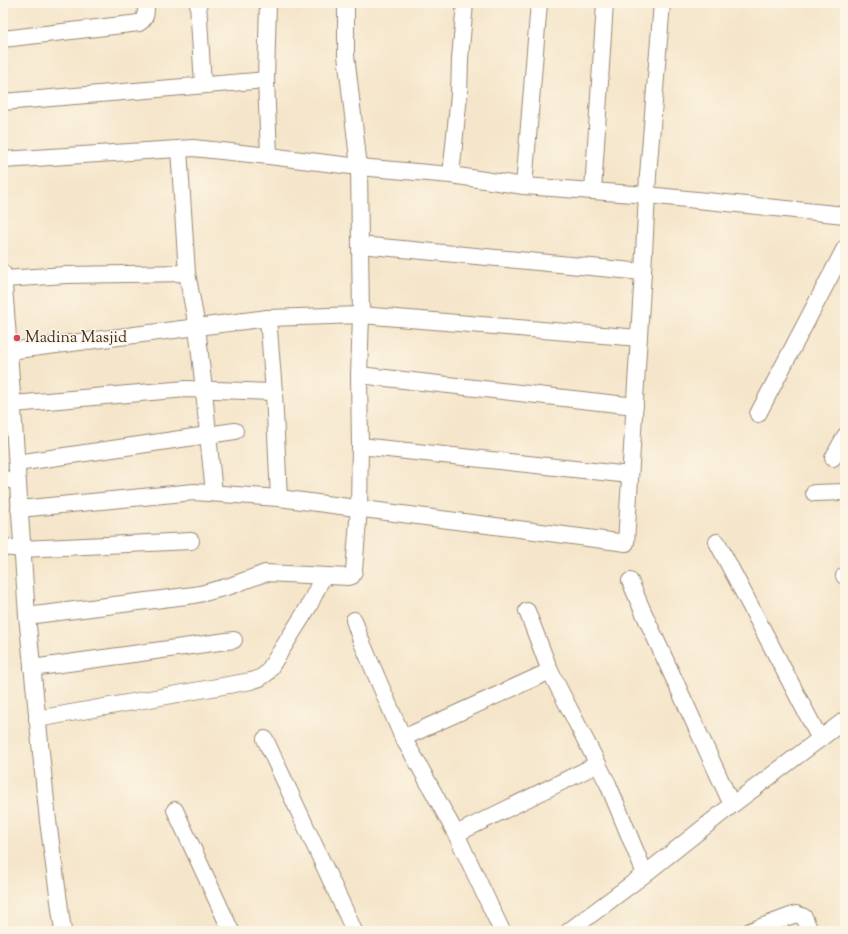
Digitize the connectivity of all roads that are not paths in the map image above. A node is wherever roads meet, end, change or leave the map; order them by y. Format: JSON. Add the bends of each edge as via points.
{"nodes":[{"id":1,"x":146,"y":3,"type":"edge"},
{"id":2,"x":198,"y":3,"type":"edge"},
{"id":3,"x":268,"y":3,"type":"edge"},
{"id":4,"x":346,"y":3,"type":"edge"},
{"id":5,"x":465,"y":3,"type":"edge"},
{"id":6,"x":539,"y":3,"type":"edge"},
{"id":7,"x":605,"y":3,"type":"edge"},
{"id":8,"x":662,"y":3,"type":"edge"},
{"id":9,"x":3,"y":39,"type":"edge"},
{"id":10,"x":266,"y":80,"type":"junction"},
{"id":11,"x":203,"y":85,"type":"junction"},
{"id":12,"x":3,"y":102,"type":"edge"},
{"id":13,"x":179,"y":149,"type":"junction"},
{"id":14,"x":269,"y":156,"type":"junction"},
{"id":15,"x":3,"y":160,"type":"edge"},
{"id":16,"x":359,"y":167,"type":"junction"},
{"id":17,"x":451,"y":175,"type":"junction"},
{"id":18,"x":524,"y":186,"type":"junction"},
{"id":19,"x":593,"y":191,"type":"junction"},
{"id":20,"x":647,"y":195,"type":"junction"},
{"id":21,"x":845,"y":215,"type":"edge"},
{"id":22,"x":360,"y":245,"type":"junction"},
{"id":23,"x":845,"y":248,"type":"edge"},
{"id":24,"x":643,"y":272,"type":"junction"},
{"id":25,"x":3,"y":273,"type":"edge"},
{"id":26,"x":187,"y":273,"type":"junction"},
{"id":27,"x":4,"y":279,"type":"edge"},
{"id":28,"x":361,"y":314,"type":"junction"},
{"id":29,"x":268,"y":318,"type":"junction"},
{"id":30,"x":197,"y":327,"type":"junction"},
{"id":31,"x":639,"y":338,"type":"junction"},
{"id":32,"x":9,"y":351,"type":"junction"},
{"id":33,"x":359,"y":375,"type":"junction"},
{"id":34,"x":204,"y":390,"type":"junction"},
{"id":35,"x":274,"y":392,"type":"junction"},
{"id":36,"x":13,"y":404,"type":"junction"},
{"id":37,"x":635,"y":406,"type":"junction"},
{"id":38,"x":758,"y":414,"type":"dead end"},
{"id":39,"x":235,"y":431,"type":"dead end"},
{"id":40,"x":208,"y":435,"type":"junction"},
{"id":41,"x":845,"y":436,"type":"edge"},
{"id":42,"x":360,"y":446,"type":"junction"},
{"id":43,"x":834,"y":458,"type":"dead end"},
{"id":44,"x":17,"y":463,"type":"junction"},
{"id":45,"x":630,"y":475,"type":"junction"},
{"id":46,"x":10,"y":480,"type":"edge"},
{"id":47,"x":845,"y":492,"type":"edge"},
{"id":48,"x":214,"y":493,"type":"junction"},
{"id":49,"x":814,"y":493,"type":"dead end"},
{"id":50,"x":279,"y":498,"type":"junction"},
{"id":51,"x":359,"y":508,"type":"junction"},
{"id":52,"x":20,"y":509,"type":"junction"},
{"id":53,"x":191,"y":541,"type":"dead end"},
{"id":54,"x":717,"y":542,"type":"dead end"},
{"id":55,"x":3,"y":547,"type":"edge"},
{"id":56,"x":22,"y":548,"type":"junction"},
{"id":57,"x":323,"y":576,"type":"junction"},
{"id":58,"x":630,"y":581,"type":"dead end"},
{"id":59,"x":527,"y":611,"type":"dead end"},
{"id":60,"x":27,"y":616,"type":"junction"},
{"id":61,"x":354,"y":620,"type":"dead end"},
{"id":62,"x":234,"y":640,"type":"dead end"},
{"id":63,"x":32,"y":668,"type":"junction"},
{"id":64,"x":550,"y":671,"type":"junction"},
{"id":65,"x":37,"y":719,"type":"junction"},
{"id":66,"x":845,"y":720,"type":"edge"},
{"id":67,"x":403,"y":738,"type":"junction"},
{"id":68,"x":265,"y":739,"type":"dead end"},
{"id":69,"x":820,"y":739,"type":"junction"},
{"id":70,"x":598,"y":764,"type":"junction"},
{"id":71,"x":732,"y":805,"type":"junction"},
{"id":72,"x":175,"y":810,"type":"dead end"},
{"id":73,"x":456,"y":834,"type":"junction"},
{"id":74,"x":645,"y":874,"type":"junction"},
{"id":75,"x":63,"y":931,"type":"edge"},
{"id":76,"x":231,"y":931,"type":"edge"},
{"id":77,"x":354,"y":931,"type":"edge"},
{"id":78,"x":502,"y":931,"type":"edge"},
{"id":79,"x":569,"y":931,"type":"edge"},
{"id":80,"x":750,"y":931,"type":"edge"},
{"id":81,"x":810,"y":931,"type":"edge"}],
"edges":[{"from":1,"to":9,"type":"street","via":[[145,17],[139,22]]},
{"from":2,"to":11,"type":"street"},
{"from":3,"to":10,"type":"street"},
{"from":4,"to":16,"type":"street","via":[[346,55]]},
{"from":5,"to":17,"type":"street"},
{"from":6,"to":18,"type":"street"},
{"from":7,"to":19,"type":"street"},
{"from":8,"to":20,"type":"street"},
{"from":10,"to":11,"type":"street"},
{"from":10,"to":14,"type":"street"},
{"from":11,"to":12,"type":"street"},
{"from":13,"to":14,"type":"street","via":[[194,148]]},
{"from":13,"to":15,"type":"street"},
{"from":13,"to":26,"type":"street"},
{"from":14,"to":16,"type":"street"},
{"from":16,"to":17,"type":"street"},
{"from":16,"to":22,"type":"street"},
{"from":17,"to":18,"type":"street"},
{"from":18,"to":19,"type":"street"},
{"from":19,"to":20,"type":"street"},
{"from":20,"to":21,"type":"street"},
{"from":20,"to":24,"type":"street"},
{"from":22,"to":24,"type":"street"},
{"from":22,"to":28,"type":"street"},
{"from":23,"to":38,"type":"street"},
{"from":24,"to":31,"type":"street"},
{"from":25,"to":27,"type":"street"},
{"from":26,"to":27,"type":"street"},
{"from":26,"to":30,"type":"street"},
{"from":27,"to":32,"type":"street"},
{"from":28,"to":29,"type":"street"},
{"from":28,"to":31,"type":"street"},
{"from":28,"to":33,"type":"street"},
{"from":29,"to":30,"type":"street"},
{"from":29,"to":35,"type":"street"},
{"from":30,"to":32,"type":"street"},
{"from":30,"to":34,"type":"street"},
{"from":31,"to":37,"type":"street"},
{"from":32,"to":36,"type":"street"},
{"from":33,"to":37,"type":"street"},
{"from":33,"to":42,"type":"street"},
{"from":34,"to":35,"type":"street"},
{"from":34,"to":36,"type":"street","via":[[186,389]]},
{"from":34,"to":40,"type":"street"},
{"from":35,"to":50,"type":"street"},
{"from":36,"to":44,"type":"street"},
{"from":37,"to":45,"type":"street"},
{"from":39,"to":40,"type":"street"},
{"from":40,"to":44,"type":"street"},
{"from":40,"to":48,"type":"street"},
{"from":41,"to":43,"type":"street"},
{"from":42,"to":45,"type":"street"},
{"from":42,"to":51,"type":"street"},
{"from":44,"to":46,"type":"street"},
{"from":45,"to":51,"type":"street","via":[[626,543]]},
{"from":46,"to":52,"type":"street"},
{"from":47,"to":49,"type":"street"},
{"from":48,"to":50,"type":"street"},
{"from":48,"to":52,"type":"street","via":[[194,492]]},
{"from":50,"to":51,"type":"street"},
{"from":51,"to":57,"type":"street","via":[[352,576]]},
{"from":52,"to":56,"type":"street"},
{"from":53,"to":56,"type":"street"},
{"from":54,"to":69,"type":"street"},
{"from":55,"to":56,"type":"street"},
{"from":56,"to":60,"type":"street"},
{"from":57,"to":60,"type":"street","via":[[265,573],[199,594]]},
{"from":57,"to":65,"type":"street","via":[[309,606],[266,673],[260,678]]},
{"from":58,"to":71,"type":"street"},
{"from":59,"to":64,"type":"street"},
{"from":60,"to":63,"type":"street"},
{"from":61,"to":67,"type":"street"},
{"from":62,"to":63,"type":"street"},
{"from":63,"to":65,"type":"street"},
{"from":64,"to":67,"type":"street"},
{"from":64,"to":70,"type":"street"},
{"from":65,"to":75,"type":"street"},
{"from":66,"to":69,"type":"street"},
{"from":67,"to":73,"type":"street"},
{"from":68,"to":77,"type":"street"},
{"from":69,"to":71,"type":"street"},
{"from":70,"to":73,"type":"street"},
{"from":70,"to":74,"type":"street"},
{"from":71,"to":74,"type":"street"},
{"from":72,"to":76,"type":"street"},
{"from":73,"to":78,"type":"street"},
{"from":74,"to":79,"type":"street"},
{"from":80,"to":81,"type":"street","via":[[796,914],[804,917]]}]}
